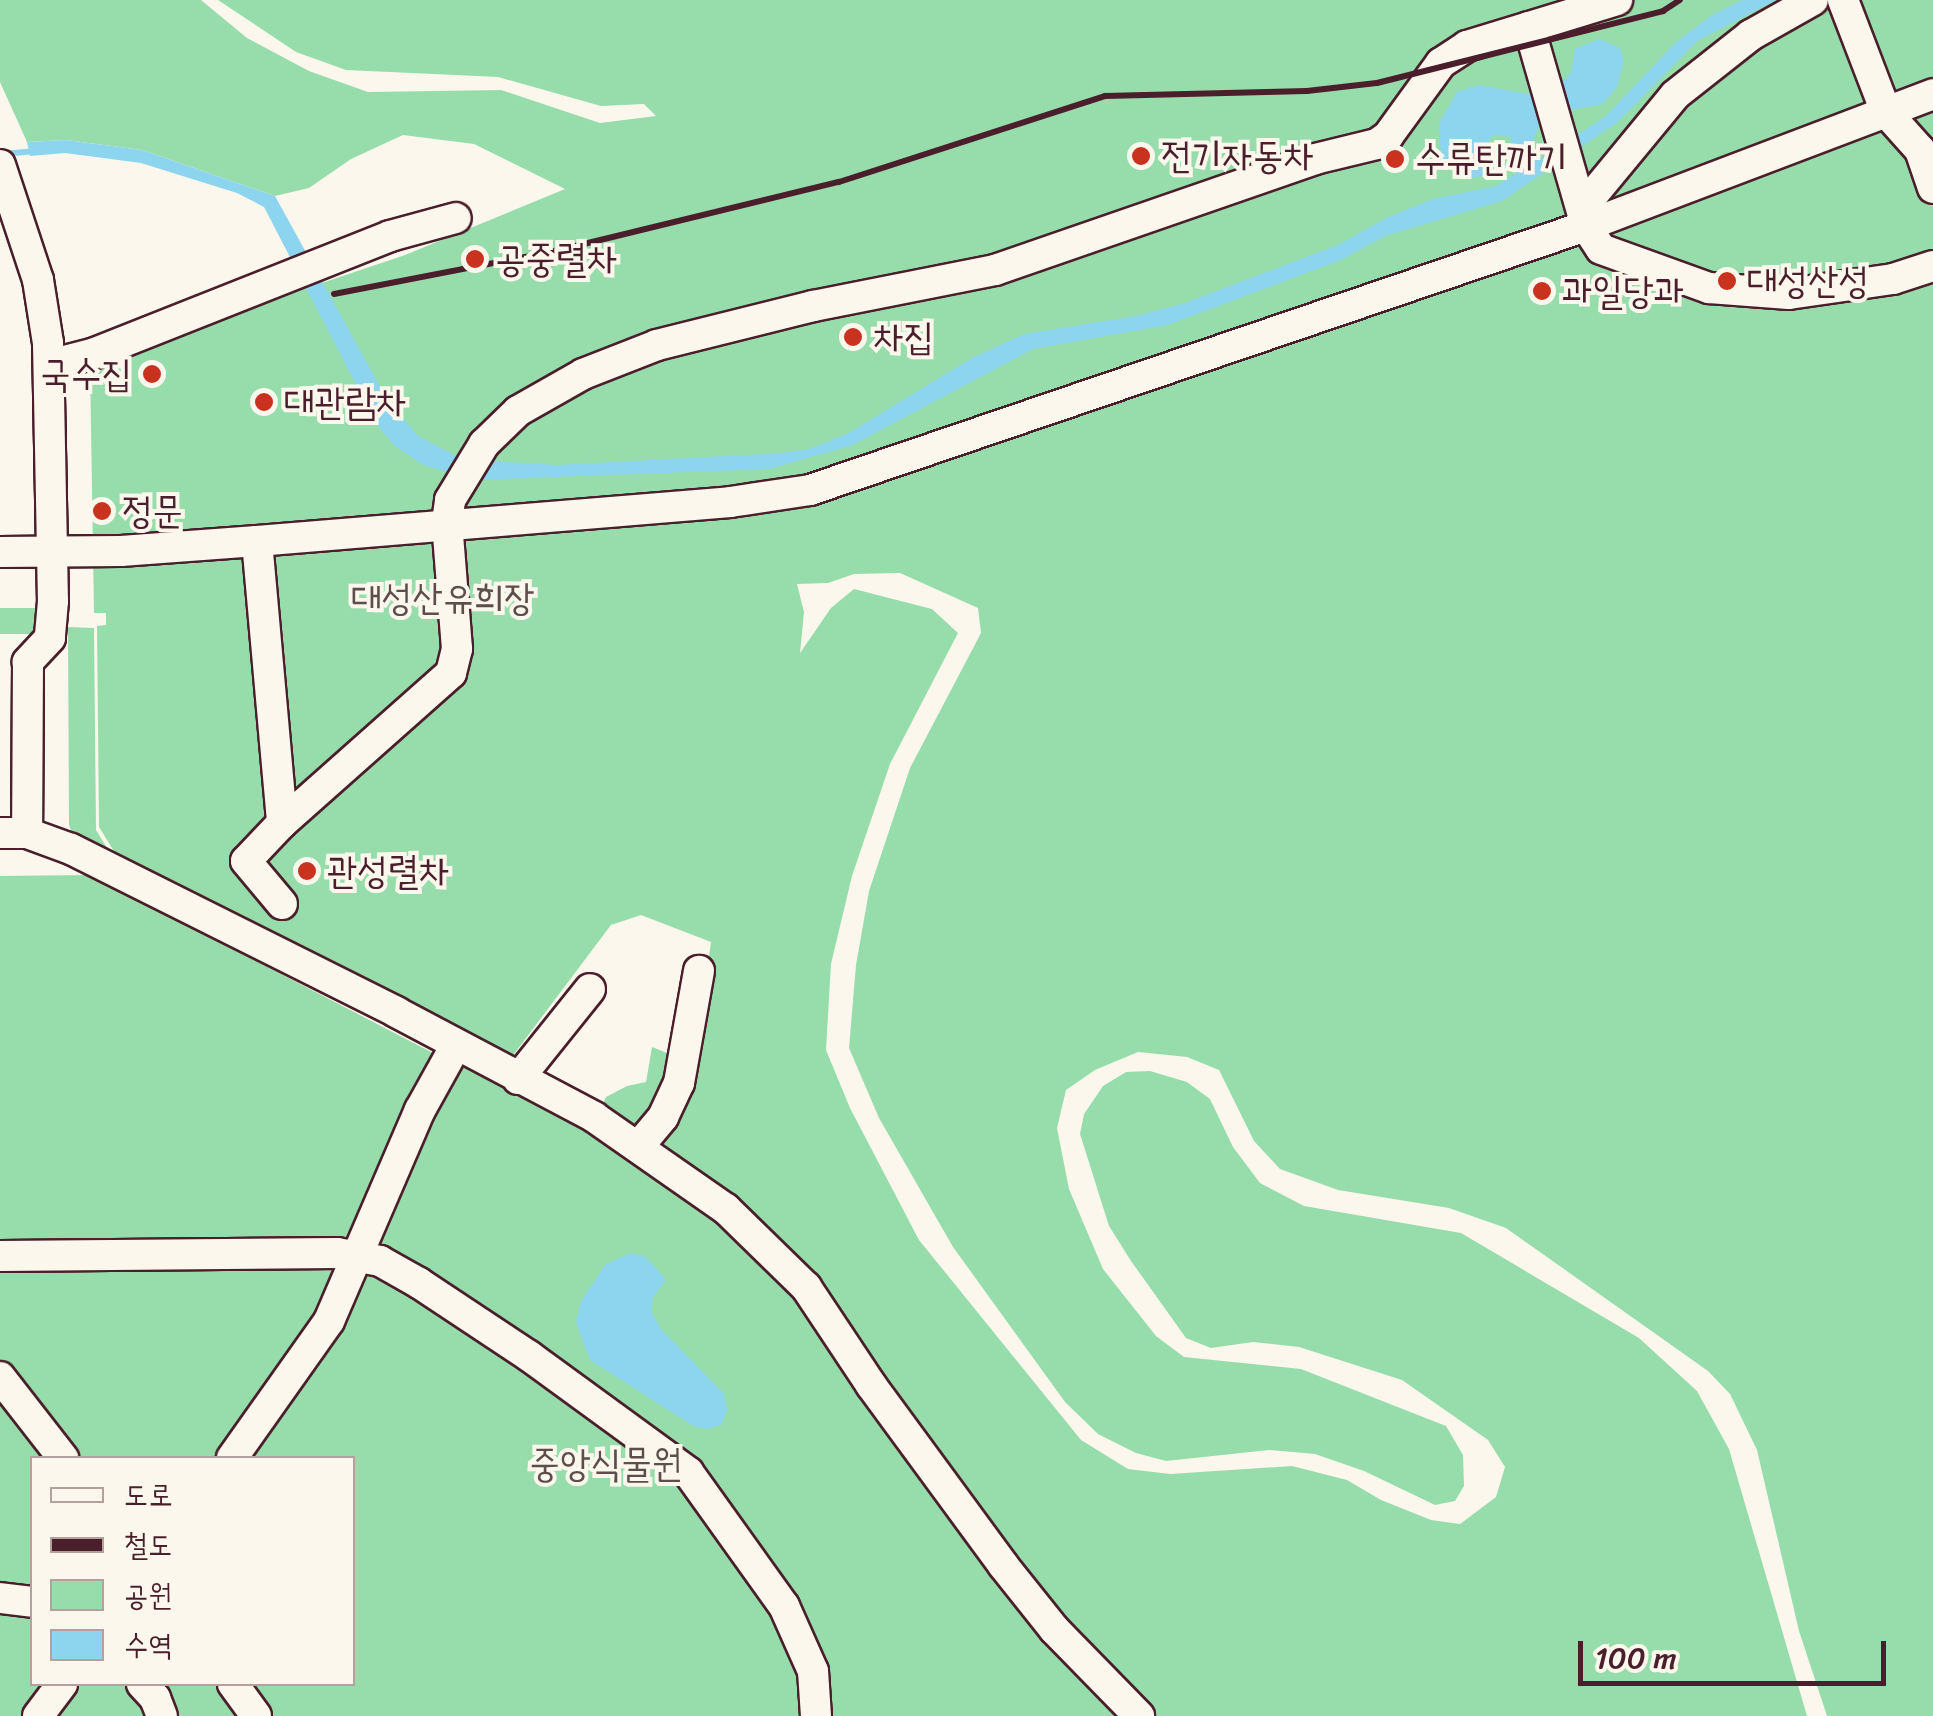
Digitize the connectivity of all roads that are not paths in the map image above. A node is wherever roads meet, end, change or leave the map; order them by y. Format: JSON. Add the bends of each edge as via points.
{"nodes":[{"id":1,"x":1617,"y":0,"type":"edge"},
{"id":2,"x":1814,"y":0,"type":"edge"},
{"id":3,"x":1843,"y":0,"type":"edge"},
{"id":4,"x":1529,"y":26,"type":"junction"},
{"id":5,"x":1933,"y":94,"type":"edge"},
{"id":6,"x":1886,"y":112,"type":"junction"},
{"id":7,"x":0,"y":166,"type":"edge"},
{"id":8,"x":1933,"y":188,"type":"edge"},
{"id":9,"x":1584,"y":217,"type":"junction"},
{"id":10,"x":456,"y":218,"type":"dead end"},
{"id":11,"x":1933,"y":266,"type":"edge"},
{"id":12,"x":48,"y":365,"type":"junction"},
{"id":13,"x":447,"y":522,"type":"junction"},
{"id":14,"x":258,"y":541,"type":"junction"},
{"id":15,"x":0,"y":552,"type":"edge"},
{"id":16,"x":52,"y":552,"type":"junction"},
{"id":17,"x":282,"y":823,"type":"junction"},
{"id":18,"x":14,"y":833,"type":"edge"},
{"id":19,"x":282,"y":904,"type":"dead end"},
{"id":20,"x":699,"y":971,"type":"dead end"},
{"id":21,"x":590,"y":989,"type":"dead end"},
{"id":22,"x":456,"y":1045,"type":"junction"},
{"id":23,"x":518,"y":1078,"type":"junction"},
{"id":24,"x":638,"y":1147,"type":"junction"},
{"id":25,"x":0,"y":1256,"type":"edge"},
{"id":26,"x":360,"y":1256,"type":"junction"},
{"id":27,"x":0,"y":1377,"type":"edge"},
{"id":28,"x":61,"y":1456,"type":"edge"},
{"id":29,"x":233,"y":1456,"type":"edge"},
{"id":30,"x":0,"y":1598,"type":"edge"},
{"id":31,"x":30,"y":1602,"type":"edge"},
{"id":32,"x":60,"y":1686,"type":"edge"},
{"id":33,"x":144,"y":1686,"type":"edge"},
{"id":34,"x":234,"y":1686,"type":"edge"},
{"id":35,"x":38,"y":1716,"type":"edge"},
{"id":36,"x":162,"y":1716,"type":"edge"},
{"id":37,"x":256,"y":1716,"type":"edge"},
{"id":38,"x":816,"y":1716,"type":"edge"},
{"id":39,"x":1139,"y":1716,"type":"edge"}],
"edges":[{"from":1,"to":4,"type":"street"},
{"from":2,"to":9,"type":"street","via":[[1752,35],[1675,95]]},
{"from":3,"to":6,"type":"street"},
{"from":4,"to":9,"type":"street"},
{"from":4,"to":13,"type":"street","via":[[1467,46],[1441,63],[1377,144],[1297,165],[995,270],[657,345],[583,374],[518,411],[468,469],[450,500]]},
{"from":5,"to":6,"type":"street"},
{"from":6,"to":8,"type":"street","via":[[1920,150]]},
{"from":6,"to":9,"type":"street"},
{"from":7,"to":12,"type":"street","via":[[38,280]]},
{"from":9,"to":11,"type":"street","via":[[1601,249],[1666,276],[1736,292],[1831,289]]},
{"from":9,"to":13,"type":"street","via":[[810,490]]},
{"from":10,"to":12,"type":"street","via":[[390,236],[95,353]]},
{"from":12,"to":16,"type":"street"},
{"from":13,"to":14,"type":"street"},
{"from":13,"to":17,"type":"street","via":[[458,649],[451,673]]},
{"from":14,"to":16,"type":"street"},
{"from":14,"to":17,"type":"street"},
{"from":15,"to":16,"type":"street"},
{"from":16,"to":18,"type":"street","via":[[50,638],[28,662]]},
{"from":17,"to":19,"type":"street","via":[[246,861]]},
{"from":18,"to":22,"type":"street","via":[[158,890]]},
{"from":20,"to":24,"type":"street","via":[[679,1083]]},
{"from":21,"to":23,"type":"street"},
{"from":22,"to":23,"type":"street"},
{"from":22,"to":26,"type":"street","via":[[420,1110]]},
{"from":23,"to":24,"type":"street"},
{"from":24,"to":39,"type":"street","via":[[752,1230],[806,1287],[1003,1565]]},
{"from":25,"to":26,"type":"street"},
{"from":26,"to":29,"type":"street","via":[[317,1342]]},
{"from":26,"to":38,"type":"street","via":[[419,1283],[688,1472],[784,1606],[813,1670]]},
{"from":27,"to":28,"type":"street"},
{"from":30,"to":31,"type":"street"},
{"from":32,"to":35,"type":"street"},
{"from":33,"to":36,"type":"street"},
{"from":34,"to":37,"type":"street"}]}
